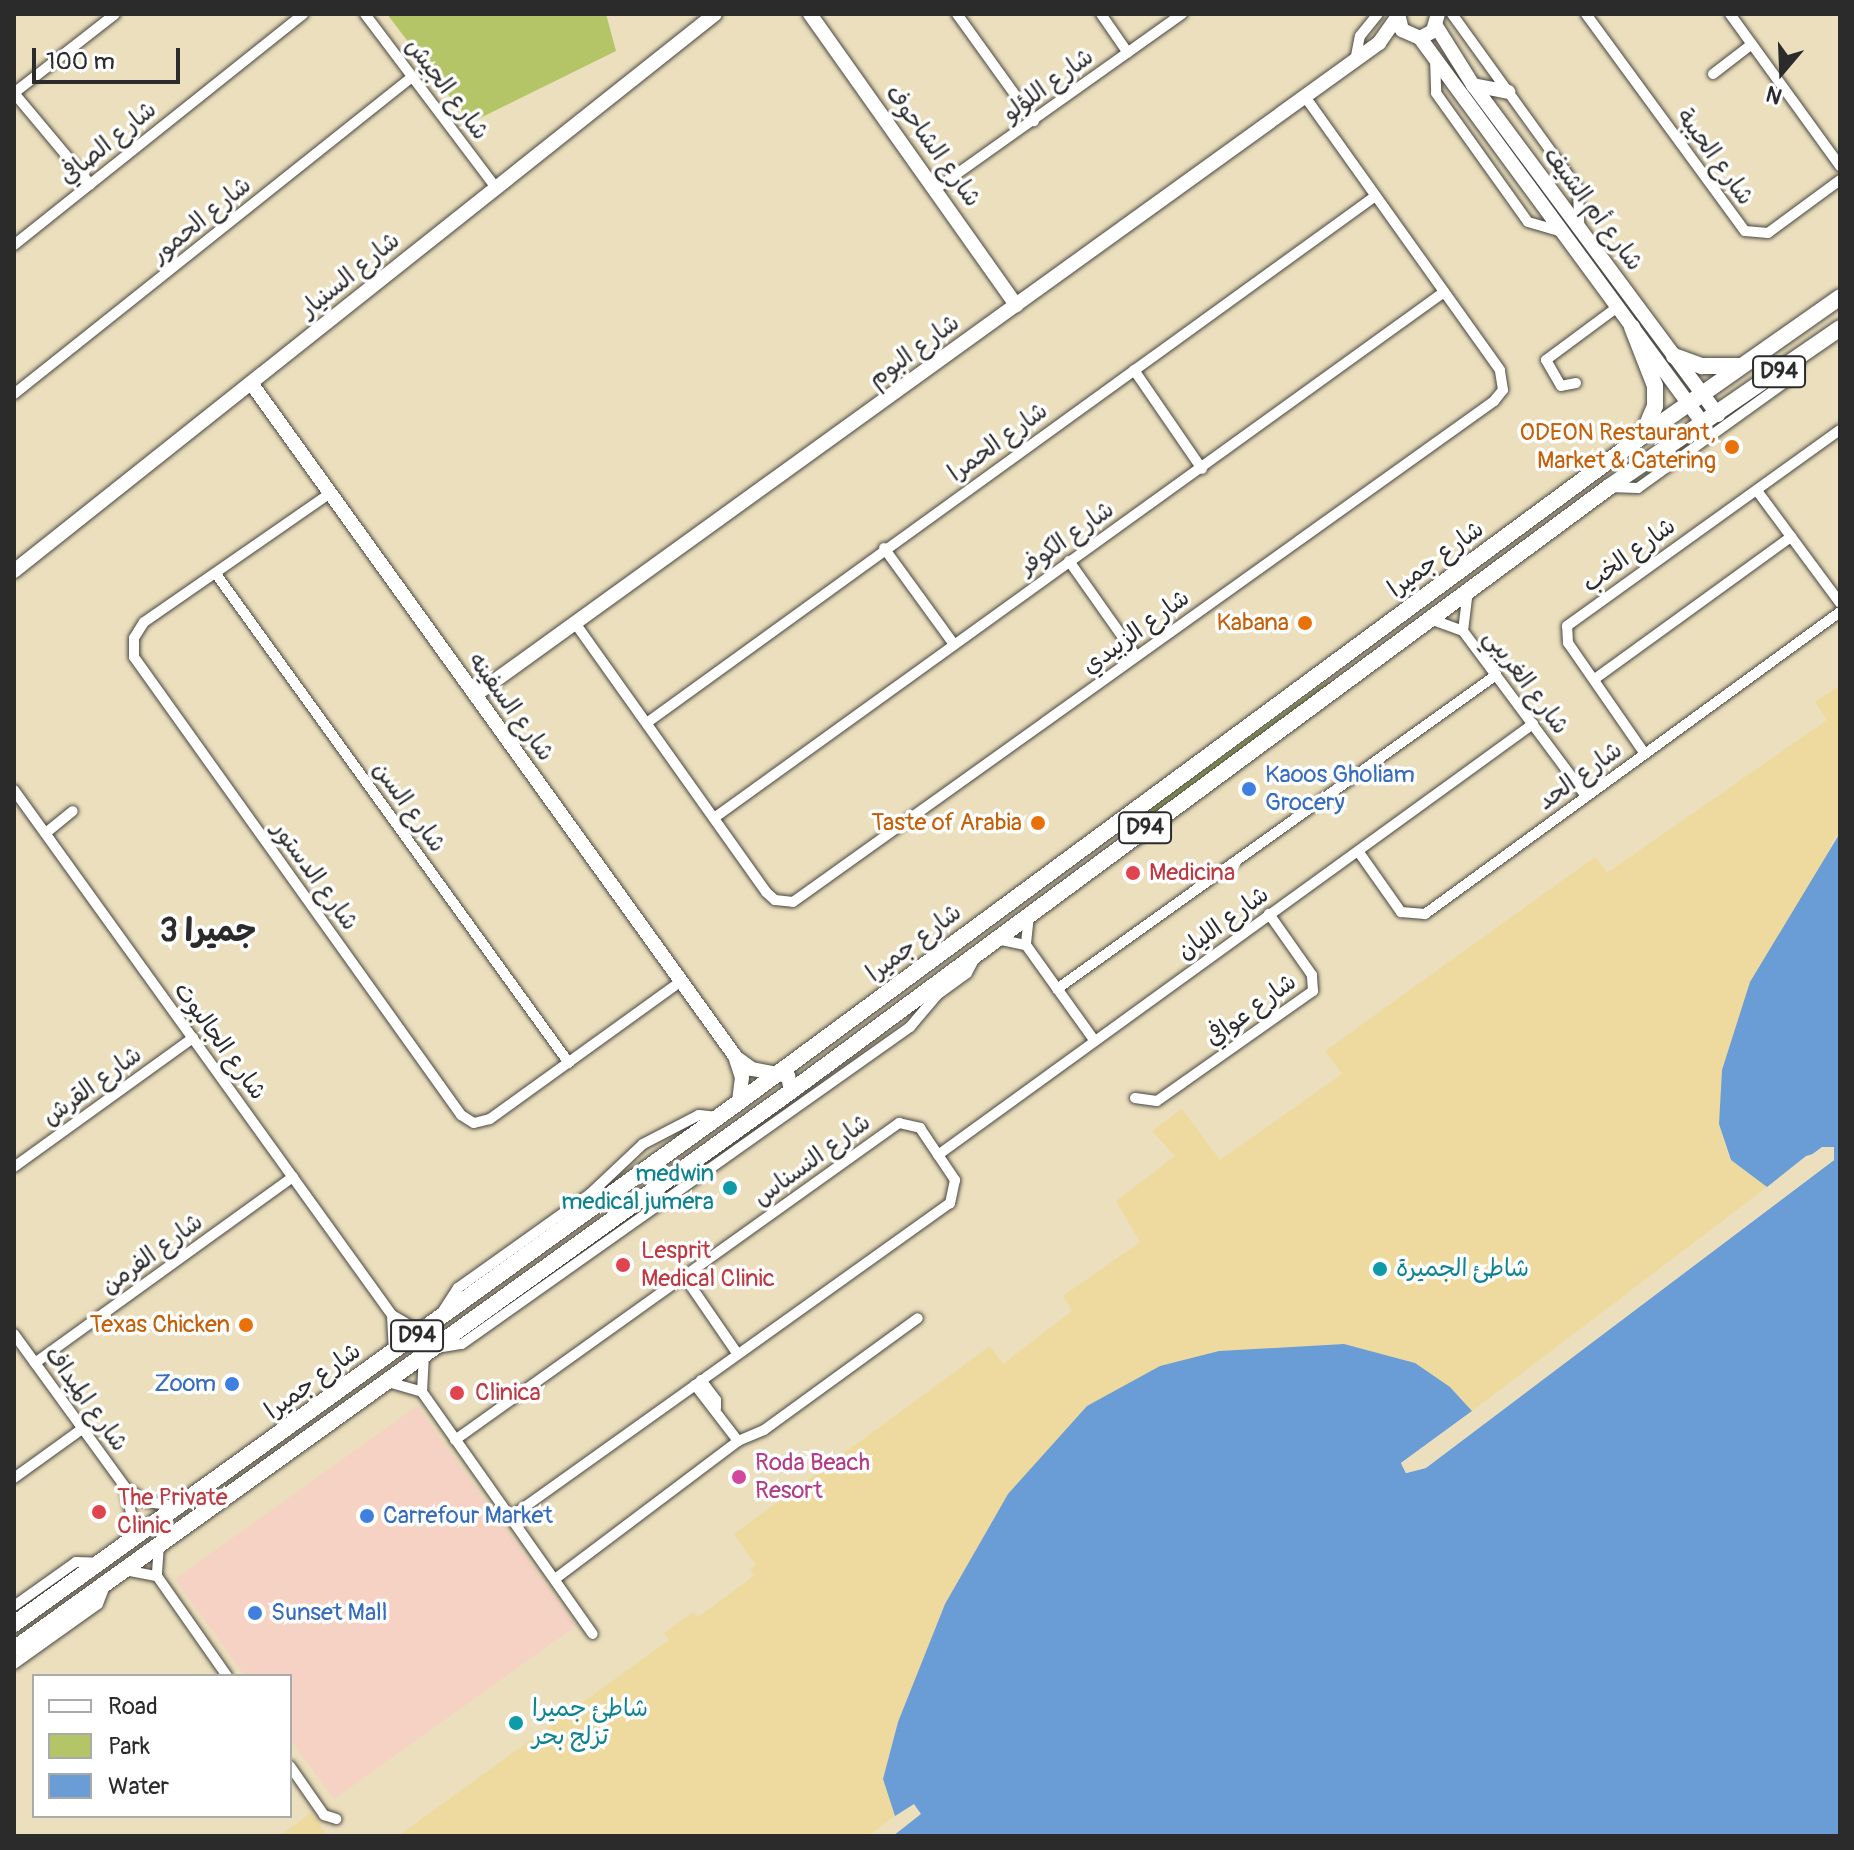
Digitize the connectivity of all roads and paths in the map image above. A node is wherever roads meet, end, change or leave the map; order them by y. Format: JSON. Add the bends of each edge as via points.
{"nodes":[{"id":1,"x":115,"y":14,"type":"edge"},
{"id":2,"x":303,"y":14,"type":"edge"},
{"id":3,"x":365,"y":14,"type":"edge"},
{"id":4,"x":715,"y":14,"type":"edge"},
{"id":5,"x":810,"y":14,"type":"edge"},
{"id":6,"x":957,"y":14,"type":"edge"},
{"id":7,"x":1101,"y":14,"type":"edge"},
{"id":8,"x":1182,"y":14,"type":"edge"},
{"id":9,"x":1378,"y":14,"type":"edge"},
{"id":10,"x":1452,"y":14,"type":"edge"},
{"id":11,"x":1586,"y":14,"type":"edge"},
{"id":12,"x":1730,"y":14,"type":"edge"},
{"id":13,"x":1398,"y":15,"type":"edge"},
{"id":14,"x":1437,"y":20,"type":"edge"},
{"id":15,"x":1415,"y":37,"type":"junction"},
{"id":16,"x":1379,"y":43,"type":"junction"},
{"id":17,"x":1752,"y":44,"type":"junction"},
{"id":18,"x":1128,"y":53,"type":"junction"},
{"id":19,"x":1435,"y":58,"type":"junction"},
{"id":20,"x":1355,"y":61,"type":"junction"},
{"id":21,"x":1713,"y":74,"type":"dead end"},
{"id":22,"x":412,"y":77,"type":"junction"},
{"id":23,"x":1473,"y":85,"type":"junction"},
{"id":24,"x":1508,"y":92,"type":"junction"},
{"id":25,"x":14,"y":93,"type":"edge"},
{"id":26,"x":1305,"y":97,"type":"junction"},
{"id":27,"x":1034,"y":121,"type":"junction"},
{"id":28,"x":1840,"y":166,"type":"edge"},
{"id":29,"x":1840,"y":180,"type":"edge"},
{"id":30,"x":90,"y":184,"type":"junction"},
{"id":31,"x":496,"y":188,"type":"junction"},
{"id":32,"x":937,"y":188,"type":"junction"},
{"id":33,"x":1374,"y":197,"type":"junction"},
{"id":34,"x":1579,"y":227,"type":"junction"},
{"id":35,"x":1560,"y":231,"type":"junction"},
{"id":36,"x":14,"y":245,"type":"edge"},
{"id":37,"x":1444,"y":292,"type":"junction"},
{"id":38,"x":1840,"y":297,"type":"edge"},
{"id":39,"x":1016,"y":305,"type":"junction"},
{"id":40,"x":1615,"y":309,"type":"junction"},
{"id":41,"x":1632,"y":327,"type":"junction"},
{"id":42,"x":1840,"y":328,"type":"edge"},
{"id":43,"x":1674,"y":356,"type":"junction"},
{"id":44,"x":1800,"y":357,"type":"junction"},
{"id":45,"x":1746,"y":365,"type":"junction"},
{"id":46,"x":1134,"y":370,"type":"junction"},
{"id":47,"x":251,"y":383,"type":"junction"},
{"id":48,"x":1576,"y":383,"type":"dead end"},
{"id":49,"x":14,"y":394,"type":"edge"},
{"id":50,"x":1696,"y":399,"type":"junction"},
{"id":51,"x":1711,"y":419,"type":"junction"},
{"id":52,"x":1840,"y":430,"type":"edge"},
{"id":53,"x":1641,"y":437,"type":"junction"},
{"id":54,"x":1202,"y":469,"type":"junction"},
{"id":55,"x":1609,"y":487,"type":"junction"},
{"id":56,"x":1758,"y":492,"type":"junction"},
{"id":57,"x":329,"y":494,"type":"junction"},
{"id":58,"x":1791,"y":537,"type":"junction"},
{"id":59,"x":884,"y":548,"type":"junction"},
{"id":60,"x":1069,"y":561,"type":"junction"},
{"id":61,"x":14,"y":571,"type":"edge"},
{"id":62,"x":216,"y":574,"type":"junction"},
{"id":63,"x":1467,"y":596,"type":"junction"},
{"id":64,"x":1840,"y":603,"type":"edge"},
{"id":65,"x":1840,"y":612,"type":"edge"},
{"id":66,"x":1433,"y":620,"type":"junction"},
{"id":67,"x":575,"y":623,"type":"junction"},
{"id":68,"x":1463,"y":631,"type":"junction"},
{"id":69,"x":953,"y":643,"type":"junction"},
{"id":70,"x":1136,"y":656,"type":"junction"},
{"id":71,"x":1496,"y":675,"type":"junction"},
{"id":72,"x":1596,"y":678,"type":"junction"},
{"id":73,"x":475,"y":695,"type":"junction"},
{"id":74,"x":648,"y":722,"type":"junction"},
{"id":75,"x":1533,"y":724,"type":"junction"},
{"id":76,"x":1645,"y":754,"type":"junction"},
{"id":77,"x":14,"y":790,"type":"edge"},
{"id":78,"x":1586,"y":796,"type":"junction"},
{"id":79,"x":73,"y":811,"type":"dead end"},
{"id":80,"x":714,"y":818,"type":"junction"},
{"id":81,"x":47,"y":832,"type":"junction"},
{"id":82,"x":1358,"y":851,"type":"junction"},
{"id":83,"x":1029,"y":913,"type":"junction"},
{"id":84,"x":1269,"y":914,"type":"junction"},
{"id":85,"x":993,"y":938,"type":"junction"},
{"id":86,"x":1026,"y":945,"type":"junction"},
{"id":87,"x":976,"y":950,"type":"junction"},
{"id":88,"x":681,"y":981,"type":"junction"},
{"id":89,"x":1057,"y":989,"type":"junction"},
{"id":90,"x":193,"y":1038,"type":"junction"},
{"id":91,"x":1094,"y":1040,"type":"junction"},
{"id":92,"x":817,"y":1045,"type":"junction"},
{"id":93,"x":735,"y":1056,"type":"junction"},
{"id":94,"x":833,"y":1061,"type":"junction"},
{"id":95,"x":569,"y":1063,"type":"junction"},
{"id":96,"x":777,"y":1074,"type":"junction"},
{"id":97,"x":791,"y":1091,"type":"junction"},
{"id":98,"x":1135,"y":1098,"type":"dead end"},
{"id":99,"x":739,"y":1102,"type":"junction"},
{"id":100,"x":938,"y":1155,"type":"junction"},
{"id":101,"x":14,"y":1167,"type":"edge"},
{"id":102,"x":293,"y":1177,"type":"junction"},
{"id":103,"x":684,"y":1276,"type":"junction"},
{"id":104,"x":392,"y":1315,"type":"junction"},
{"id":105,"x":918,"y":1318,"type":"dead end"},
{"id":106,"x":422,"y":1332,"type":"junction"},
{"id":107,"x":14,"y":1334,"type":"edge"},
{"id":108,"x":429,"y":1351,"type":"junction"},
{"id":109,"x":394,"y":1353,"type":"junction"},
{"id":110,"x":737,"y":1353,"type":"junction"},
{"id":111,"x":35,"y":1363,"type":"junction"},
{"id":112,"x":386,"y":1382,"type":"junction"},
{"id":113,"x":698,"y":1383,"type":"junction"},
{"id":114,"x":422,"y":1392,"type":"junction"},
{"id":115,"x":82,"y":1429,"type":"junction"},
{"id":116,"x":455,"y":1440,"type":"junction"},
{"id":117,"x":738,"y":1441,"type":"junction"},
{"id":118,"x":14,"y":1478,"type":"edge"},
{"id":119,"x":126,"y":1488,"type":"junction"},
{"id":120,"x":181,"y":1505,"type":"junction"},
{"id":121,"x":512,"y":1516,"type":"junction"},
{"id":122,"x":126,"y":1544,"type":"junction"},
{"id":123,"x":159,"y":1544,"type":"junction"},
{"id":124,"x":99,"y":1563,"type":"junction"},
{"id":125,"x":125,"y":1570,"type":"junction"},
{"id":126,"x":157,"y":1576,"type":"junction"},
{"id":127,"x":555,"y":1579,"type":"junction"},
{"id":128,"x":106,"y":1583,"type":"junction"},
{"id":129,"x":14,"y":1606,"type":"edge"},
{"id":130,"x":14,"y":1624,"type":"edge"},
{"id":131,"x":593,"y":1634,"type":"dead end"},
{"id":132,"x":14,"y":1649,"type":"edge"},
{"id":133,"x":14,"y":1664,"type":"edge"},
{"id":134,"x":226,"y":1674,"type":"edge"},
{"id":135,"x":292,"y":1769,"type":"edge"},
{"id":136,"x":336,"y":1819,"type":"dead end"}],
"edges":[{"from":1,"to":25,"type":"street"},
{"from":2,"to":30,"type":"street","name":"شارع الصافي"},
{"from":3,"to":22,"type":"street","name":"شارع الجيش"},
{"from":4,"to":31,"type":"street","name":"شارع السنيار"},
{"from":5,"to":32,"type":"street","name":"شارع الشاحوف"},
{"from":6,"to":27,"type":"street"},
{"from":7,"to":18,"type":"street"},
{"from":8,"to":18,"type":"street","name":"شارع اللؤلو"},
{"from":9,"to":20,"type":"street","via":[[1360,36]]},
{"from":10,"to":24,"type":"street"},
{"from":11,"to":29,"type":"street","name":"شارع الحيبة","via":[[1745,231],[1768,233]]},
{"from":12,"to":17,"type":"street"},
{"from":13,"to":15,"type":"street","name":"شارع أم الشيف"},
{"from":13,"to":16,"type":"street","name":"شارع البوم"},
{"from":14,"to":15,"type":"street"},
{"from":14,"to":23,"type":"street","name":"شارع أم الشيف"},
{"from":15,"to":16,"type":"street","name":"شارع البوم"},
{"from":15,"to":19,"type":"street","name":"شارع أم الشيف"},
{"from":16,"to":20,"type":"street","name":"شارع البوم"},
{"from":17,"to":21,"type":"street"},
{"from":17,"to":28,"type":"street"},
{"from":18,"to":27,"type":"street","name":"شارع اللؤلو"},
{"from":19,"to":35,"type":"street","name":"شارع أم الشيف"},
{"from":19,"to":35,"type":"street","via":[[1436,93],[1528,222]]},
{"from":20,"to":26,"type":"street","name":"شارع البوم"},
{"from":22,"to":31,"type":"street","name":"شارع الجيش"},
{"from":22,"to":49,"type":"street","name":"شارع الحمور"},
{"from":23,"to":24,"type":"street"},
{"from":23,"to":34,"type":"street","name":"شارع أم الشيف"},
{"from":24,"to":34,"type":"street","via":[[1578,189]]},
{"from":25,"to":30,"type":"street"},
{"from":26,"to":33,"type":"street","name":"شارع الزبيدي"},
{"from":26,"to":39,"type":"street","name":"شارع البوم"},
{"from":27,"to":32,"type":"street","name":"شارع اللؤلو"},
{"from":30,"to":36,"type":"street","name":"شارع الصافي"},
{"from":31,"to":47,"type":"street","name":"شارع السنيار"},
{"from":32,"to":39,"type":"street","name":"شارع الشاحوف"},
{"from":33,"to":37,"type":"street","name":"شارع الزبيدي"},
{"from":33,"to":46,"type":"street","name":"شارع الحمرا"},
{"from":34,"to":43,"type":"street","name":"شارع أم الشيف"},
{"from":35,"to":40,"type":"street","name":"شارع أم الشيف"},
{"from":37,"to":54,"type":"street","name":"شارع الكوفر"},
{"from":37,"to":70,"type":"street","name":"شارع الزبيدي","via":[[1500,370],[1504,383],[1499,396]]},
{"from":38,"to":45,"type":"main road","name":"شارع جميرا","number":"D94"},
{"from":39,"to":67,"type":"street","name":"شارع البوم"},
{"from":40,"to":41,"type":"street","name":"شارع أم الشيف"},
{"from":40,"to":48,"type":"street","via":[[1546,360],[1561,386]]},
{"from":41,"to":50,"type":"street","name":"شارع أم الشيف"},
{"from":41,"to":53,"type":"main road","via":[[1655,395]]},
{"from":42,"to":44,"type":"main road","name":"شارع جميرا","number":"D94"},
{"from":43,"to":45,"type":"main road","via":[[1717,368]]},
{"from":43,"to":50,"type":"street","name":"شارع أم الشيف"},
{"from":44,"to":51,"type":"main road","name":"شارع جميرا","number":"D94"},
{"from":44,"to":55,"type":"street","via":[[1794,376],[1638,488]]},
{"from":45,"to":50,"type":"main road","name":"شارع جميرا","number":"D94"},
{"from":46,"to":54,"type":"street"},
{"from":46,"to":59,"type":"street","name":"شارع الحمرا"},
{"from":47,"to":57,"type":"street","name":"شارع السفينه"},
{"from":47,"to":61,"type":"street","name":"شارع السنيار"},
{"from":50,"to":51,"type":"street","name":"شارع أم الشيف"},
{"from":50,"to":53,"type":"main road","name":"شارع جميرا","number":"D94"},
{"from":51,"to":55,"type":"main road","name":"شارع جميرا","number":"D94"},
{"from":52,"to":56,"type":"street","name":"شارع الخب"},
{"from":53,"to":92,"type":"main road","name":"شارع جميرا","number":"D94"},
{"from":54,"to":60,"type":"street","name":"شارع الكوفر"},
{"from":55,"to":63,"type":"main road","name":"شارع جميرا","number":"D94"},
{"from":56,"to":58,"type":"street"},
{"from":56,"to":72,"type":"street","name":"شارع الخب","via":[[1570,622],[1566,639]]},
{"from":57,"to":62,"type":"street","name":"شارع الدستور"},
{"from":57,"to":73,"type":"street","name":"شارع السفينه"},
{"from":58,"to":64,"type":"street"},
{"from":58,"to":72,"type":"street"},
{"from":59,"to":69,"type":"street"},
{"from":59,"to":74,"type":"street","name":"شارع الحمرا"},
{"from":60,"to":69,"type":"street","name":"شارع الكوفر"},
{"from":60,"to":70,"type":"street"},
{"from":62,"to":95,"type":"street","name":"شارع السن"},
{"from":62,"to":95,"type":"street","name":"شارع الدستور","via":[[144,622],[134,638],[134,657],[461,1115],[474,1123],[486,1121]]},
{"from":63,"to":66,"type":"main road","name":"شارع جميرا","number":"D94"},
{"from":63,"to":68,"type":"street","name":"شارع الغريبي"},
{"from":65,"to":76,"type":"street","name":"شارع الحد"},
{"from":66,"to":68,"type":"street","name":"شارع الغريبي"},
{"from":66,"to":83,"type":"main road","name":"شارع جميرا","number":"D94"},
{"from":67,"to":73,"type":"street","name":"شارع البوم"},
{"from":67,"to":74,"type":"street","name":"شارع الزبيدي"},
{"from":68,"to":71,"type":"street","name":"شارع الغريبي"},
{"from":69,"to":80,"type":"street","name":"شارع الكوفر"},
{"from":70,"to":80,"type":"street","name":"شارع الزبيدي","via":[[793,902],[775,900],[766,892]]},
{"from":71,"to":75,"type":"street","name":"شارع الغريبي"},
{"from":71,"to":89,"type":"street"},
{"from":72,"to":76,"type":"street","name":"شارع الخب"},
{"from":73,"to":88,"type":"street","name":"شارع السفينه"},
{"from":74,"to":80,"type":"street","name":"شارع الزبيدي"},
{"from":75,"to":78,"type":"street","name":"شارع الغريبي"},
{"from":75,"to":82,"type":"street","name":"شارع الليان"},
{"from":76,"to":78,"type":"street","name":"شارع الحد"},
{"from":77,"to":81,"type":"street","name":"شارع الجالبوت"},
{"from":78,"to":82,"type":"street","name":"شارع الحد","via":[[1421,916],[1401,912]]},
{"from":79,"to":81,"type":"street"},
{"from":81,"to":90,"type":"street","name":"شارع الجالبوت"},
{"from":82,"to":84,"type":"street","name":"شارع الليان"},
{"from":83,"to":85,"type":"main road","name":"شارع جميرا","number":"D94"},
{"from":83,"to":86,"type":"street"},
{"from":84,"to":91,"type":"street","name":"شارع الليان"},
{"from":84,"to":98,"type":"street","name":"شارع عوافي","via":[[1314,977],[1313,991],[1157,1101]]},
{"from":85,"to":86,"type":"street"},
{"from":85,"to":87,"type":"main road","name":"شارع جميرا","number":"D94"},
{"from":86,"to":89,"type":"street"},
{"from":87,"to":94,"type":"main road","name":"شارع جميرا","number":"D94"},
{"from":87,"to":108,"type":"street","via":[[967,973],[937,995],[910,1027],[462,1344]]},
{"from":88,"to":93,"type":"street","name":"شارع السفينه"},
{"from":88,"to":95,"type":"street","name":"شارع الدستور"},
{"from":89,"to":91,"type":"street"},
{"from":90,"to":101,"type":"street","name":"شارع القرش"},
{"from":90,"to":102,"type":"street","name":"شارع الجالبوت"},
{"from":91,"to":100,"type":"street","name":"شارع الليان"},
{"from":92,"to":94,"type":"main road","via":[[818,1057]]},
{"from":92,"to":96,"type":"main road","name":"شارع جميرا","number":"D94"},
{"from":93,"to":96,"type":"street","name":"شارع السفينه","via":[[752,1069]]},
{"from":93,"to":99,"type":"street","name":"شارع السفينه","via":[[742,1077]]},
{"from":94,"to":97,"type":"main road","name":"شارع جميرا","number":"D94"},
{"from":96,"to":97,"type":"street","name":"شارع السفينه","via":[[790,1079]]},
{"from":96,"to":99,"type":"main road","name":"شارع جميرا","number":"D94"},
{"from":97,"to":108,"type":"main road","name":"شارع جميرا","number":"D94"},
{"from":99,"to":106,"type":"main road","name":"شارع جميرا","number":"D94"},
{"from":100,"to":103,"type":"street","name":"شارع النسناس","via":[[920,1128],[899,1123]]},
{"from":100,"to":110,"type":"street","name":"شارع النسناس","via":[[957,1185],[950,1203]]},
{"from":102,"to":104,"type":"street","name":"شارع الجالبوت"},
{"from":102,"to":111,"type":"street","name":"شارع الفرمن"},
{"from":103,"to":110,"type":"street"},
{"from":103,"to":116,"type":"street","name":"شارع النسناس"},
{"from":104,"to":106,"type":"street","name":"شارع الجالبوت"},
{"from":104,"to":109,"type":"street"},
{"from":105,"to":117,"type":"street","via":[[764,1430]]},
{"from":106,"to":109,"type":"main road","name":"شارع جميرا","number":"D94"},
{"from":107,"to":111,"type":"street","name":"شارع الميداف"},
{"from":108,"to":112,"type":"main road","name":"شارع جميرا","number":"D94"},
{"from":108,"to":114,"type":"street"},
{"from":109,"to":120,"type":"main road","name":"شارع جميرا","number":"D94"},
{"from":110,"to":113,"type":"street","name":"شارع النسناس"},
{"from":111,"to":115,"type":"street","name":"شارع الميداف"},
{"from":112,"to":114,"type":"street","via":[[406,1383]]},
{"from":112,"to":123,"type":"main road","name":"شارع جميرا","number":"D94"},
{"from":113,"to":117,"type":"street","via":[[716,1400]]},
{"from":113,"to":121,"type":"street","name":"شارع النسناس"},
{"from":114,"to":116,"type":"street"},
{"from":115,"to":118,"type":"street"},
{"from":115,"to":119,"type":"street","name":"شارع الميداف"},
{"from":116,"to":121,"type":"street"},
{"from":117,"to":127,"type":"street"},
{"from":119,"to":120,"type":"street","name":"شارع الميداف","via":[[147,1502]]},
{"from":119,"to":122,"type":"street","name":"شارع الميداف","via":[[131,1513]]},
{"from":120,"to":122,"type":"main road","name":"شارع جميرا","number":"D94"},
{"from":121,"to":127,"type":"street"},
{"from":122,"to":124,"type":"main road","name":"شارع جميرا","number":"D94"},
{"from":123,"to":125,"type":"main road","name":"شارع جميرا","number":"D94"},
{"from":123,"to":126,"type":"street"},
{"from":124,"to":129,"type":"street","via":[[76,1562]]},
{"from":124,"to":130,"type":"main road","name":"شارع جميرا","number":"D94"},
{"from":125,"to":126,"type":"street"},
{"from":125,"to":128,"type":"main road","name":"شارع جميرا","number":"D94"},
{"from":126,"to":134,"type":"street"},
{"from":127,"to":131,"type":"street"},
{"from":128,"to":132,"type":"main road","name":"شارع جميرا","number":"D94"},
{"from":128,"to":133,"type":"street","via":[[98,1604]]},
{"from":135,"to":136,"type":"street","via":[[324,1815]]}]}
